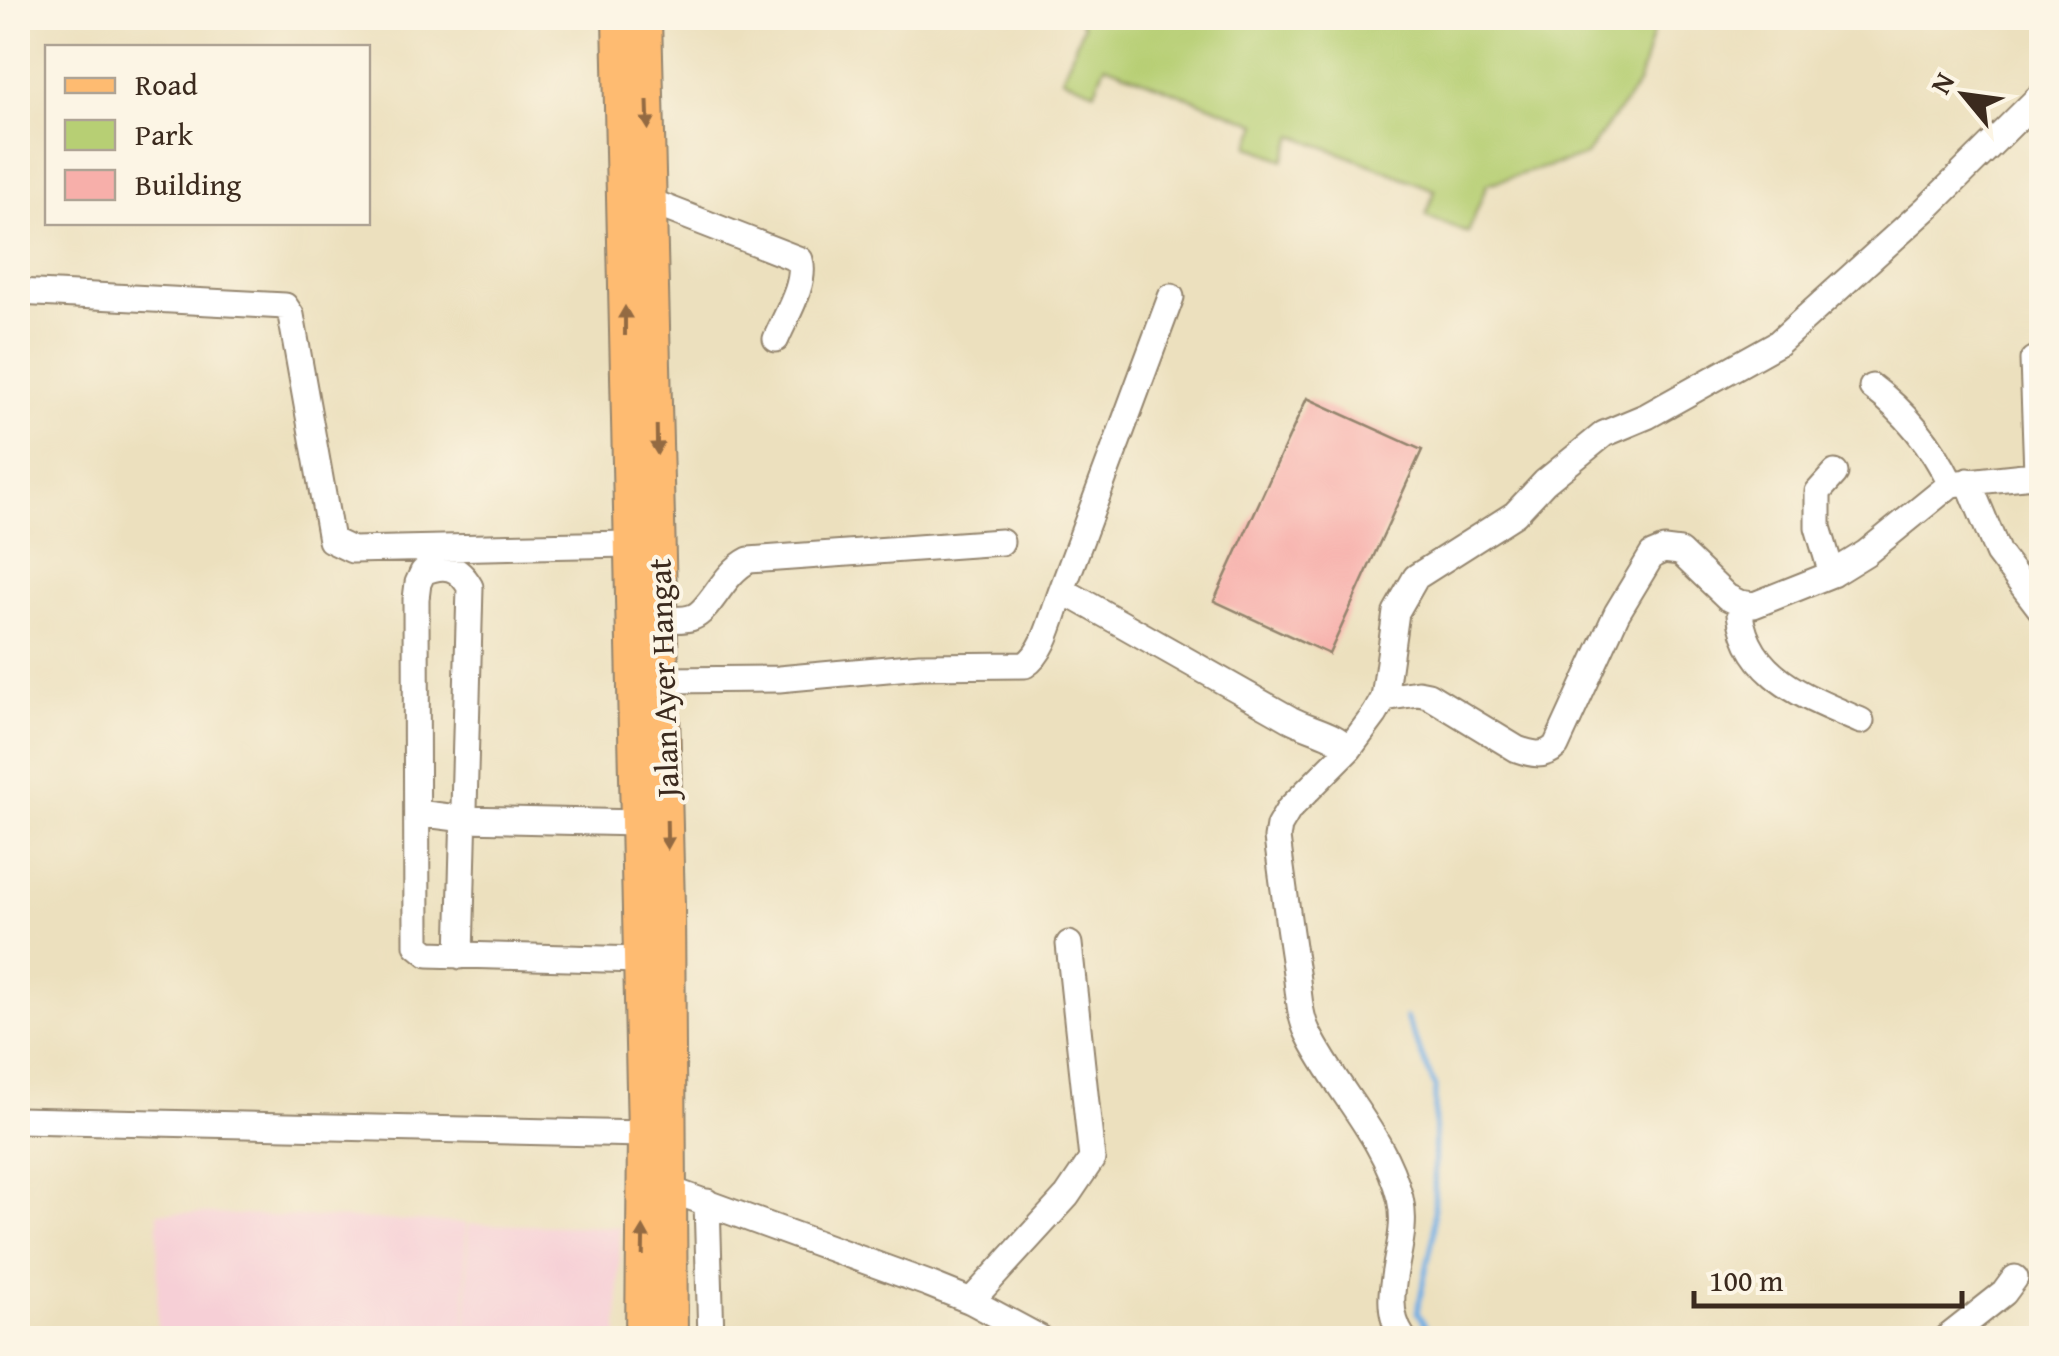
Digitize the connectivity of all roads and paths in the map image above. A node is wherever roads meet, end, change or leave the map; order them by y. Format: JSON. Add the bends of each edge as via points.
{"nodes":[{"id":1,"x":619,"y":18,"type":"edge"},
{"id":2,"x":645,"y":18,"type":"edge"},
{"id":3,"x":2042,"y":94,"type":"edge"},
{"id":4,"x":652,"y":202,"type":"junction"},
{"id":5,"x":18,"y":292,"type":"edge"},
{"id":6,"x":1171,"y":297,"type":"dead end"},
{"id":7,"x":776,"y":338,"type":"dead end"},
{"id":8,"x":2033,"y":360,"type":"dead end"},
{"id":9,"x":1872,"y":387,"type":"dead end"},
{"id":10,"x":1835,"y":473,"type":"dead end"},
{"id":11,"x":2039,"y":473,"type":"edge"},
{"id":12,"x":1960,"y":482,"type":"junction"},
{"id":13,"x":1001,"y":542,"type":"dead end"},
{"id":14,"x":629,"y":544,"type":"junction"},
{"id":15,"x":1832,"y":574,"type":"junction"},
{"id":16,"x":1062,"y":590,"type":"junction"},
{"id":17,"x":1738,"y":604,"type":"junction"},
{"id":18,"x":2042,"y":610,"type":"edge"},
{"id":19,"x":660,"y":619,"type":"junction"},
{"id":20,"x":663,"y":680,"type":"junction"},
{"id":21,"x":1384,"y":698,"type":"junction"},
{"id":22,"x":1861,"y":721,"type":"dead end"},
{"id":23,"x":1350,"y":749,"type":"junction"},
{"id":24,"x":417,"y":814,"type":"junction"},
{"id":25,"x":465,"y":819,"type":"junction"},
{"id":26,"x":638,"y":822,"type":"junction"},
{"id":27,"x":1070,"y":944,"type":"dead end"},
{"id":28,"x":460,"y":956,"type":"junction"},
{"id":29,"x":639,"y":960,"type":"junction"},
{"id":30,"x":18,"y":1120,"type":"edge"},
{"id":31,"x":644,"y":1134,"type":"junction"},
{"id":32,"x":671,"y":1190,"type":"junction"},
{"id":33,"x":707,"y":1202,"type":"junction"},
{"id":34,"x":2014,"y":1278,"type":"dead end"},
{"id":35,"x":709,"y":1285,"type":"junction"},
{"id":36,"x":672,"y":1288,"type":"junction"},
{"id":37,"x":971,"y":1301,"type":"junction"},
{"id":38,"x":642,"y":1338,"type":"edge"},
{"id":39,"x":671,"y":1338,"type":"edge"},
{"id":40,"x":711,"y":1338,"type":"edge"},
{"id":41,"x":1040,"y":1338,"type":"edge"},
{"id":42,"x":1403,"y":1338,"type":"edge"},
{"id":43,"x":1947,"y":1338,"type":"edge"}],
"edges":[{"from":14,"to":1,"type":"main road","name":"Jalan Ayer Hangat","one_way":true},
{"from":2,"to":4,"type":"main road","name":"Jalan Ayer Hangat","one_way":true},
{"from":3,"to":21,"type":"street","via":[[1778,343],[1604,434],[1514,514],[1416,577],[1396,612]]},
{"from":4,"to":7,"type":"street","via":[[800,260],[800,280]]},
{"from":4,"to":19,"type":"main road","name":"Jalan Ayer Hangat","one_way":true},
{"from":5,"to":14,"type":"street","via":[[285,306],[330,540],[341,548]]},
{"from":6,"to":16,"type":"street"},
{"from":8,"to":11,"type":"street"},
{"from":9,"to":12,"type":"street"},
{"from":10,"to":15,"type":"street","via":[[1818,492],[1818,526]]},
{"from":11,"to":12,"type":"street"},
{"from":12,"to":15,"type":"street"},
{"from":12,"to":18,"type":"street","via":[[1998,552]]},
{"from":13,"to":19,"type":"street","via":[[749,560],[726,576],[692,618]]},
{"from":14,"to":26,"type":"main road","name":"Jalan Ayer Hangat"},
{"from":15,"to":17,"type":"street","via":[[1765,602]]},
{"from":16,"to":20,"type":"street","via":[[1040,648],[1024,665]]},
{"from":16,"to":23,"type":"street","via":[[1269,708],[1335,735]]},
{"from":17,"to":21,"type":"street","via":[[1680,552],[1652,556],[1616,613],[1556,746],[1546,753],[1517,749],[1428,695]]},
{"from":17,"to":22,"type":"street","via":[[1746,642],[1764,669]]},
{"from":19,"to":20,"type":"main road","name":"Jalan Ayer Hangat"},
{"from":20,"to":32,"type":"main road","name":"Jalan Ayer Hangat","one_way":true},
{"from":21,"to":23,"type":"street"},
{"from":23,"to":42,"type":"street","via":[[1289,809],[1277,838],[1306,1028],[1383,1152],[1401,1202],[1390,1304]]},
{"from":24,"to":25,"type":"street"},
{"from":24,"to":25,"type":"street","via":[[418,583],[423,572],[447,566],[461,572],[470,587]]},
{"from":24,"to":28,"type":"street","via":[[417,945],[428,954]]},
{"from":25,"to":26,"type":"street"},
{"from":25,"to":28,"type":"street"},
{"from":26,"to":29,"type":"main road","name":"Jalan Ayer Hangat"},
{"from":27,"to":37,"type":"street","via":[[1092,1159]]},
{"from":28,"to":29,"type":"street"},
{"from":29,"to":31,"type":"main road","name":"Jalan Ayer Hangat"},
{"from":30,"to":31,"type":"street"},
{"from":38,"to":31,"type":"main road","name":"Jalan Ayer Hangat","one_way":true},
{"from":32,"to":33,"type":"street"},
{"from":32,"to":36,"type":"main road","name":"Jalan Ayer Hangat"},
{"from":33,"to":35,"type":"street"},
{"from":33,"to":37,"type":"street"},
{"from":34,"to":43,"type":"street"},
{"from":35,"to":36,"type":"street"},
{"from":35,"to":40,"type":"street"},
{"from":36,"to":39,"type":"main road","name":"Jalan Ayer Hangat"},
{"from":37,"to":41,"type":"street"}]}
